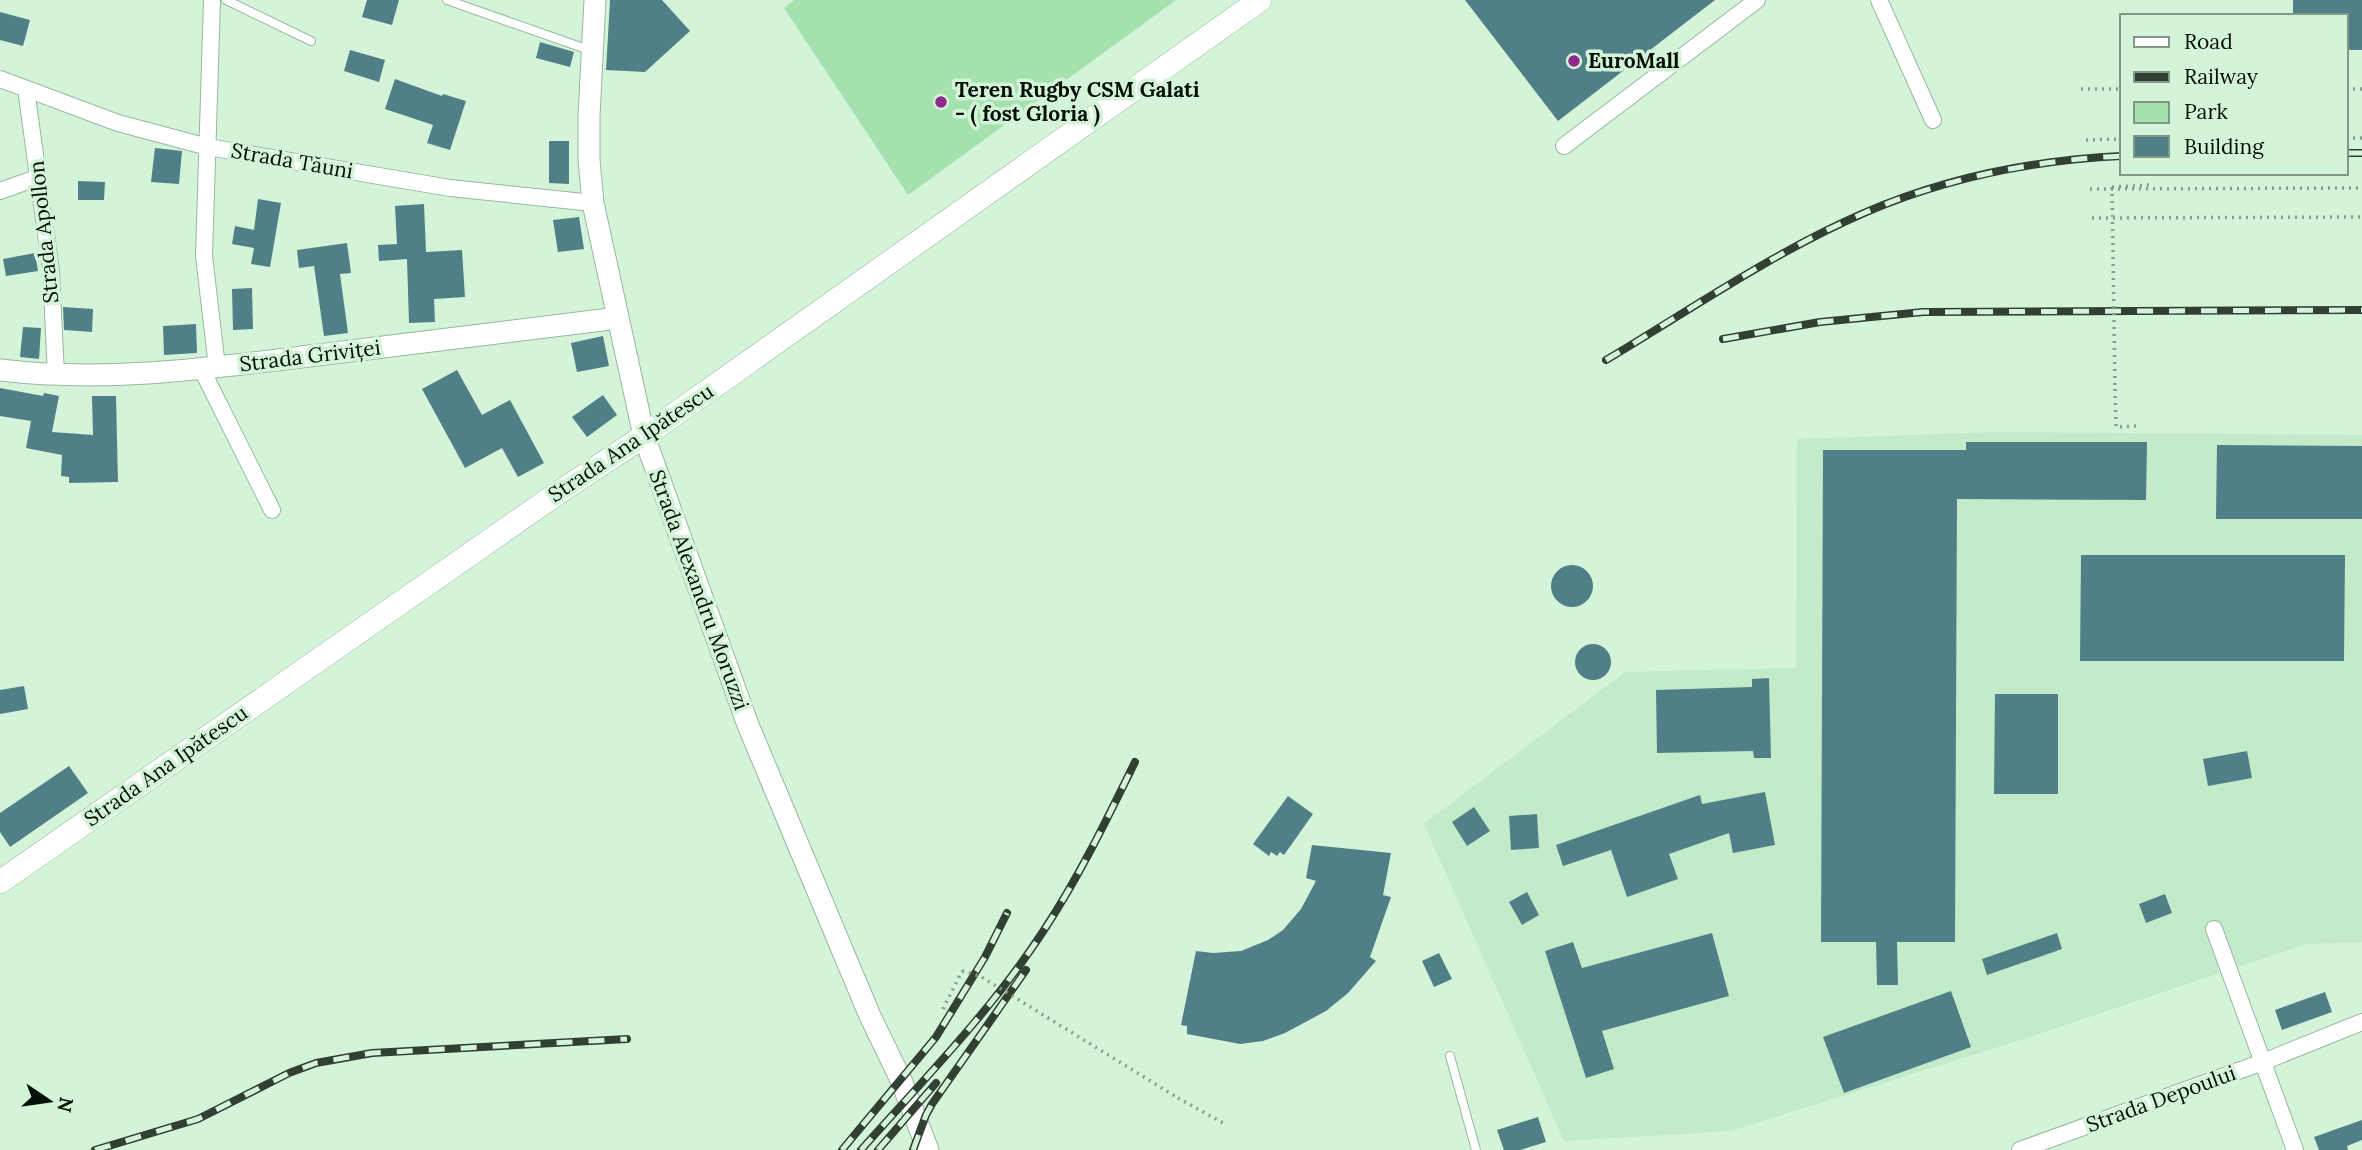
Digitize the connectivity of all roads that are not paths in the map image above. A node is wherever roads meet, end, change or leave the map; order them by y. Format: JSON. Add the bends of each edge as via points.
{"nodes":[{"id":1,"x":212,"y":0,"type":"edge"},
{"id":2,"x":226,"y":0,"type":"edge"},
{"id":3,"x":447,"y":0,"type":"edge"},
{"id":4,"x":595,"y":0,"type":"edge"},
{"id":5,"x":1260,"y":0,"type":"edge"},
{"id":6,"x":1756,"y":0,"type":"edge"},
{"id":7,"x":1879,"y":0,"type":"edge"},
{"id":8,"x":311,"y":41,"type":"dead end"},
{"id":9,"x":592,"y":51,"type":"junction"},
{"id":10,"x":0,"y":79,"type":"edge"},
{"id":11,"x":26,"y":89,"type":"junction"},
{"id":12,"x":1933,"y":120,"type":"dead end"},
{"id":13,"x":1564,"y":146,"type":"dead end"},
{"id":14,"x":208,"y":147,"type":"junction"},
{"id":15,"x":39,"y":177,"type":"junction"},
{"id":16,"x":0,"y":191,"type":"edge"},
{"id":17,"x":593,"y":203,"type":"junction"},
{"id":18,"x":618,"y":318,"type":"junction"},
{"id":19,"x":210,"y":368,"type":"junction"},
{"id":20,"x":0,"y":370,"type":"edge"},
{"id":21,"x":56,"y":375,"type":"junction"},
{"id":22,"x":644,"y":436,"type":"junction"},
{"id":23,"x":272,"y":510,"type":"dead end"},
{"id":24,"x":0,"y":881,"type":"edge"},
{"id":25,"x":2214,"y":929,"type":"dead end"},
{"id":26,"x":2362,"y":1022,"type":"edge"},
{"id":27,"x":1450,"y":1056,"type":"dead end"},
{"id":28,"x":2263,"y":1062,"type":"junction"},
{"id":29,"x":928,"y":1150,"type":"edge"},
{"id":30,"x":1476,"y":1150,"type":"edge"},
{"id":31,"x":2021,"y":1150,"type":"edge"},
{"id":32,"x":2295,"y":1150,"type":"edge"}],
"edges":[{"from":1,"to":14,"type":"street"},
{"from":2,"to":8,"type":"lane"},
{"from":3,"to":9,"type":"lane"},
{"from":4,"to":9,"type":"street","name":"Strada Alexandru Moruzzi"},
{"from":5,"to":22,"type":"main road","name":"Strada Ana Ipătescu"},
{"from":6,"to":13,"type":"street"},
{"from":7,"to":12,"type":"street"},
{"from":9,"to":17,"type":"street","name":"Strada Alexandru Moruzzi","via":[[589,160]]},
{"from":10,"to":11,"type":"street","name":"Strada Tăuni"},
{"from":11,"to":14,"type":"street","name":"Strada Tăuni","via":[[118,122]]},
{"from":11,"to":15,"type":"street","name":"Strada Apollon"},
{"from":14,"to":17,"type":"street","name":"Strada Tăuni","via":[[450,188]]},
{"from":14,"to":19,"type":"street","via":[[204,256]]},
{"from":15,"to":16,"type":"street"},
{"from":15,"to":21,"type":"street","name":"Strada Apollon","via":[[51,271]]},
{"from":17,"to":18,"type":"street","name":"Strada Alexandru Moruzzi"},
{"from":18,"to":19,"type":"street","name":"Strada Griviței"},
{"from":18,"to":22,"type":"street","name":"Strada Alexandru Moruzzi"},
{"from":19,"to":21,"type":"street","name":"Strada Griviței"},
{"from":19,"to":23,"type":"street"},
{"from":20,"to":21,"type":"street","name":"Strada Griviței"},
{"from":22,"to":24,"type":"main road","name":"Strada Ana Ipătescu"},
{"from":22,"to":29,"type":"street","name":"Strada Alexandru Moruzzi","via":[[748,725]]},
{"from":25,"to":28,"type":"street","name":"Strada Depoului"},
{"from":26,"to":28,"type":"street"},
{"from":27,"to":30,"type":"lane"},
{"from":28,"to":31,"type":"street","name":"Strada Depoului"},
{"from":28,"to":32,"type":"street","name":"Strada Depoului"}]}
